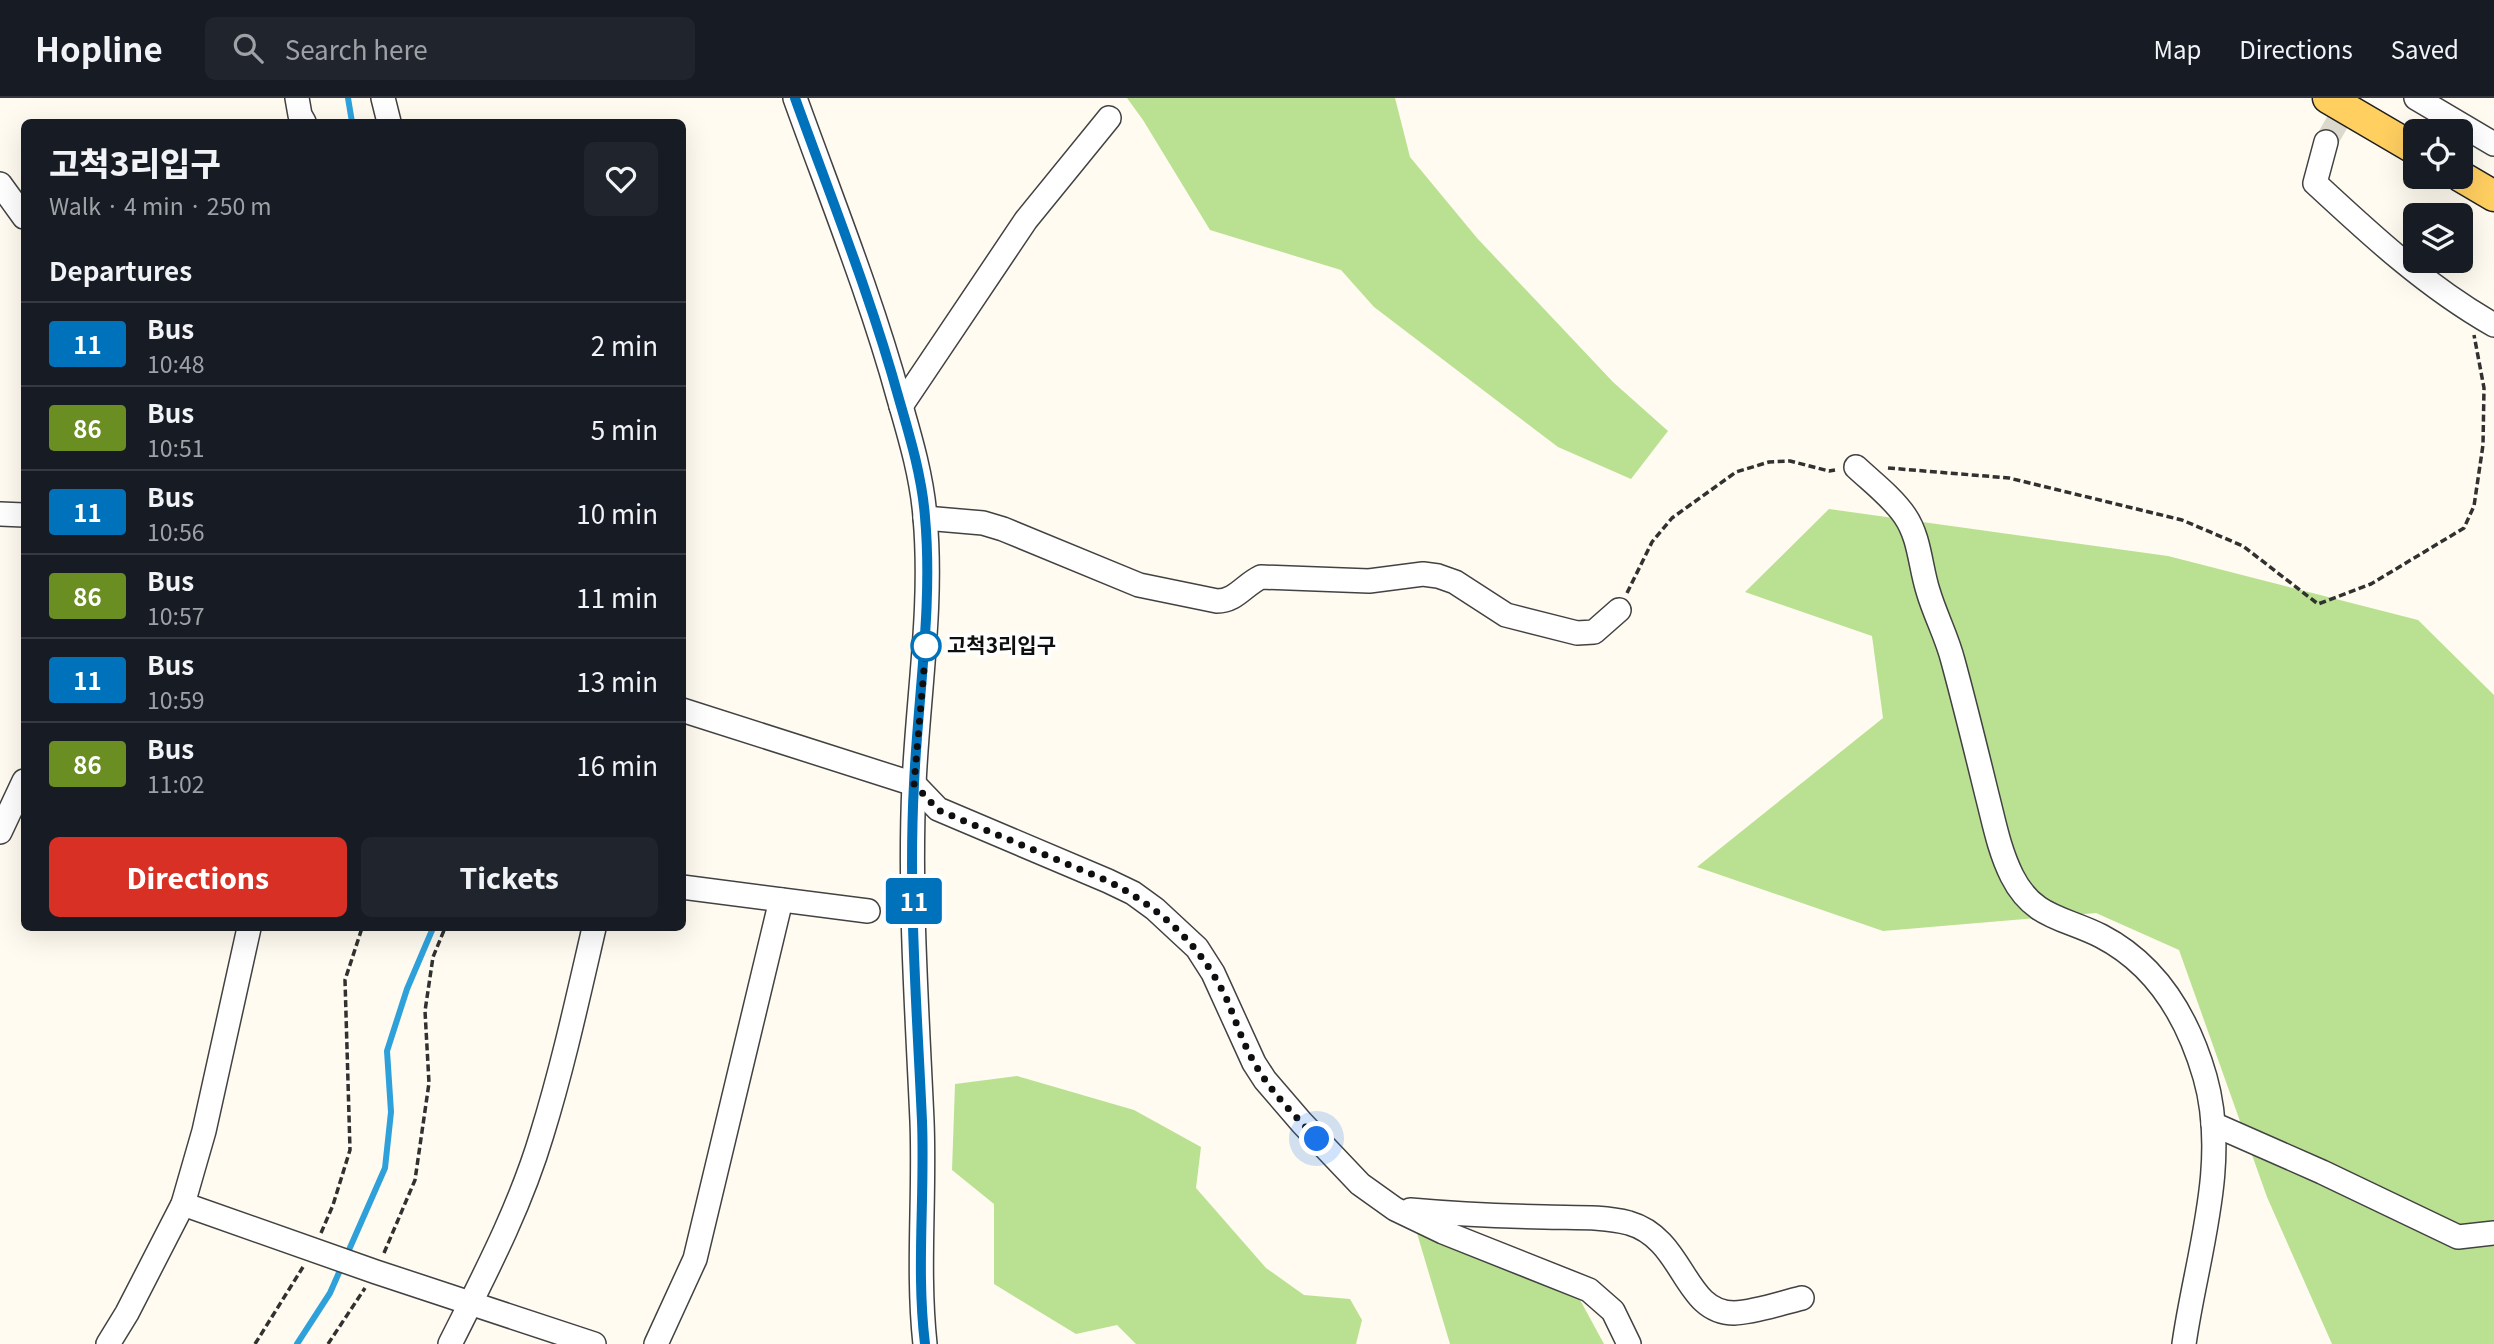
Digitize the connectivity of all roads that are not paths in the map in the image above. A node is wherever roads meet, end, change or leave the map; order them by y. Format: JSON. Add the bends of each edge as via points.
{"nodes":[{"id":1,"x":297,"y":98,"type":"edge"},
{"id":2,"x":383,"y":98,"type":"edge"},
{"id":3,"x":795,"y":98,"type":"edge"},
{"id":4,"x":2328,"y":98,"type":"edge"},
{"id":5,"x":2416,"y":98,"type":"edge"},
{"id":6,"x":1109,"y":118,"type":"dead end"},
{"id":7,"x":302,"y":119,"type":"edge"},
{"id":8,"x":388,"y":119,"type":"edge"},
{"id":9,"x":2326,"y":142,"type":"tunnel mouth"},
{"id":10,"x":2403,"y":142,"type":"edge"},
{"id":11,"x":2494,"y":144,"type":"edge"},
{"id":12,"x":0,"y":184,"type":"edge"},
{"id":13,"x":2473,"y":184,"type":"edge"},
{"id":14,"x":2494,"y":196,"type":"edge"},
{"id":15,"x":21,"y":213,"type":"edge"},
{"id":16,"x":2494,"y":325,"type":"edge"},
{"id":17,"x":901,"y":406,"type":"junction"},
{"id":18,"x":1856,"y":467,"type":"road end"},
{"id":19,"x":0,"y":514,"type":"edge"},
{"id":20,"x":21,"y":515,"type":"edge"},
{"id":21,"x":925,"y":518,"type":"junction"},
{"id":22,"x":1619,"y":610,"type":"road end"},
{"id":23,"x":686,"y":711,"type":"edge"},
{"id":24,"x":914,"y":784,"type":"junction"},
{"id":25,"x":21,"y":787,"type":"edge"},
{"id":26,"x":0,"y":832,"type":"edge"},
{"id":27,"x":686,"y":888,"type":"edge"},
{"id":28,"x":781,"y":900,"type":"junction"},
{"id":29,"x":869,"y":911,"type":"dead end"},
{"id":30,"x":248,"y":931,"type":"edge"},
{"id":31,"x":593,"y":931,"type":"edge"},
{"id":32,"x":2213,"y":1124,"type":"junction"},
{"id":33,"x":183,"y":1204,"type":"junction"},
{"id":34,"x":1395,"y":1209,"type":"junction"},
{"id":35,"x":2494,"y":1233,"type":"edge"},
{"id":36,"x":1802,"y":1297,"type":"dead end"},
{"id":37,"x":471,"y":1303,"type":"junction"},
{"id":38,"x":108,"y":1344,"type":"edge"},
{"id":39,"x":450,"y":1344,"type":"edge"},
{"id":40,"x":594,"y":1344,"type":"edge"},
{"id":41,"x":656,"y":1344,"type":"edge"},
{"id":42,"x":925,"y":1344,"type":"edge"},
{"id":43,"x":1629,"y":1344,"type":"edge"},
{"id":44,"x":2184,"y":1344,"type":"edge"}],
"edges":[{"from":1,"to":7,"type":"street"},
{"from":2,"to":8,"type":"street"},
{"from":3,"to":17,"type":"street","via":[[875,319]]},
{"from":4,"to":10,"type":"main road"},
{"from":5,"to":11,"type":"street"},
{"from":6,"to":17,"type":"street","via":[[1026,220]]},
{"from":9,"to":16,"type":"street","via":[[2315,183],[2393,255]]},
{"from":12,"to":15,"type":"street"},
{"from":13,"to":14,"type":"main road"},
{"from":17,"to":21,"type":"street"},
{"from":18,"to":32,"type":"street","via":[[1904,514],[1916,535],[1926,584],[1952,657],[1999,844],[2011,874],[2036,908],[2126,952],[2168,993],[2189,1032],[2205,1078]]},
{"from":19,"to":20,"type":"street"},
{"from":21,"to":22,"type":"street","via":[[983,523],[1139,585],[1217,601],[1228,601],[1261,577],[1370,581],[1423,574],[1455,582],[1506,615],[1577,633],[1594,632]]},
{"from":21,"to":24,"type":"street","via":[[926,645]]},
{"from":23,"to":24,"type":"street"},
{"from":24,"to":34,"type":"street","via":[[938,810],[1108,881],[1144,901],[1180,930],[1213,973],[1265,1080],[1360,1184]]},
{"from":24,"to":42,"type":"street","via":[[915,1010],[922,1124],[920,1276]]},
{"from":25,"to":26,"type":"street"},
{"from":27,"to":28,"type":"street"},
{"from":28,"to":29,"type":"street"},
{"from":28,"to":41,"type":"street","via":[[695,1259]]},
{"from":30,"to":33,"type":"street"},
{"from":31,"to":37,"type":"street","via":[[542,1136],[503,1239]]},
{"from":32,"to":35,"type":"street","via":[[2458,1237]]},
{"from":32,"to":44,"type":"street","via":[[2206,1220]]},
{"from":33,"to":37,"type":"street"},
{"from":33,"to":38,"type":"street"},
{"from":34,"to":36,"type":"street","via":[[1629,1223],[1667,1247],[1697,1294],[1714,1309],[1737,1313]]},
{"from":34,"to":43,"type":"street","via":[[1589,1290],[1613,1311]]},
{"from":37,"to":39,"type":"street"},
{"from":37,"to":40,"type":"street"}]}
